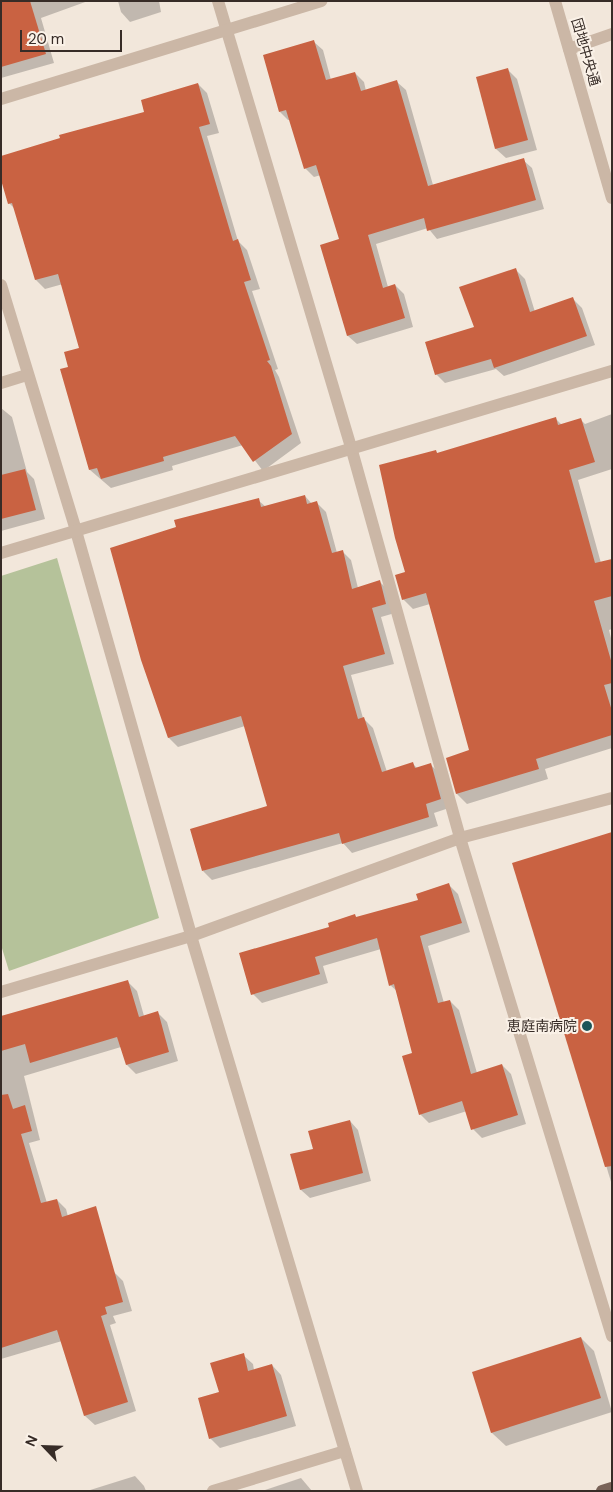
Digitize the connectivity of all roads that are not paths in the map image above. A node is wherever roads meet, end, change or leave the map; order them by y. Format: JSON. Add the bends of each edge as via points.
{"nodes":[{"id":1,"x":218,"y":1,"type":"edge"},
{"id":2,"x":321,"y":1,"type":"edge"},
{"id":3,"x":555,"y":1,"type":"edge"},
{"id":4,"x":227,"y":29,"type":"junction"},
{"id":5,"x":612,"y":34,"type":"edge"},
{"id":6,"x":569,"y":49,"type":"junction"},
{"id":7,"x":1,"y":99,"type":"edge"},
{"id":8,"x":608,"y":168,"type":"edge"},
{"id":9,"x":612,"y":198,"type":"edge"},
{"id":10,"x":1,"y":285,"type":"edge"},
{"id":11,"x":612,"y":371,"type":"edge"},
{"id":12,"x":27,"y":375,"type":"junction"},
{"id":13,"x":1,"y":383,"type":"edge"},
{"id":14,"x":351,"y":447,"type":"junction"},
{"id":15,"x":76,"y":531,"type":"junction"},
{"id":16,"x":1,"y":553,"type":"edge"},
{"id":17,"x":612,"y":798,"type":"edge"},
{"id":18,"x":460,"y":838,"type":"junction"},
{"id":19,"x":190,"y":936,"type":"junction"},
{"id":20,"x":1,"y":992,"type":"edge"},
{"id":21,"x":612,"y":1336,"type":"edge"},
{"id":22,"x":345,"y":1451,"type":"junction"},
{"id":23,"x":612,"y":1488,"type":"edge"},
{"id":24,"x":213,"y":1491,"type":"edge"},
{"id":25,"x":357,"y":1491,"type":"edge"},
{"id":26,"x":602,"y":1491,"type":"edge"}],
"edges":[{"from":1,"to":4,"type":"street"},
{"from":2,"to":4,"type":"street"},
{"from":3,"to":6,"type":"street","name":"団地中央通"},
{"from":4,"to":7,"type":"street"},
{"from":4,"to":14,"type":"street"},
{"from":5,"to":6,"type":"street"},
{"from":6,"to":8,"type":"street","name":"団地中央通"},
{"from":8,"to":9,"type":"street","name":"団地中央通"},
{"from":10,"to":12,"type":"street"},
{"from":11,"to":14,"type":"street"},
{"from":12,"to":13,"type":"street"},
{"from":12,"to":15,"type":"street"},
{"from":14,"to":15,"type":"street"},
{"from":14,"to":18,"type":"street"},
{"from":15,"to":16,"type":"street"},
{"from":15,"to":19,"type":"street"},
{"from":17,"to":18,"type":"street"},
{"from":18,"to":19,"type":"street"},
{"from":18,"to":21,"type":"street"},
{"from":19,"to":20,"type":"street"},
{"from":19,"to":22,"type":"street"},
{"from":22,"to":24,"type":"street"},
{"from":22,"to":25,"type":"street"},
{"from":23,"to":26,"type":"main road"}]}
